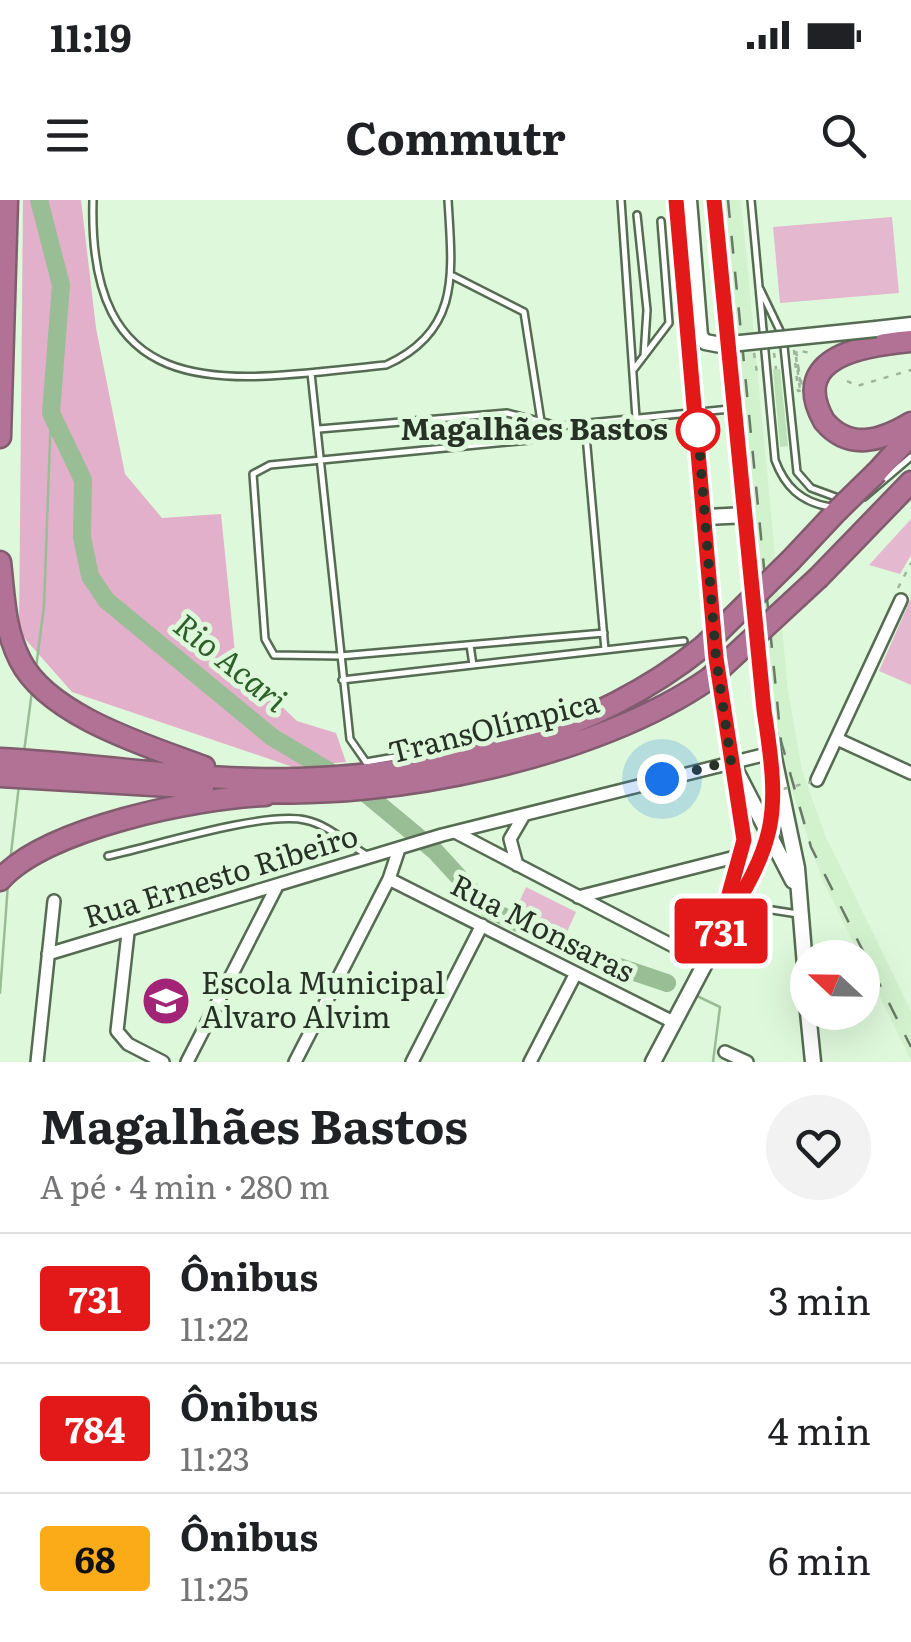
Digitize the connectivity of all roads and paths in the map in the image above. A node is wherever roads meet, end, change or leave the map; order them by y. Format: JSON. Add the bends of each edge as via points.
{"nodes":[{"id":1,"x":7,"y":200,"type":"edge"},
{"id":2,"x":93,"y":200,"type":"edge"},
{"id":3,"x":448,"y":200,"type":"edge"},
{"id":4,"x":620,"y":200,"type":"edge"},
{"id":5,"x":676,"y":200,"type":"edge"},
{"id":6,"x":689,"y":200,"type":"edge"},
{"id":7,"x":714,"y":200,"type":"edge"},
{"id":8,"x":750,"y":200,"type":"edge"},
{"id":9,"x":637,"y":214,"type":"dead end"},
{"id":10,"x":661,"y":221,"type":"dead end"},
{"id":11,"x":453,"y":276,"type":"junction"},
{"id":12,"x":758,"y":284,"type":"junction"},
{"id":13,"x":911,"y":325,"type":"edge"},
{"id":14,"x":793,"y":336,"type":"junction"},
{"id":15,"x":911,"y":341,"type":"edge"},
{"id":16,"x":754,"y":351,"type":"dead end"},
{"id":17,"x":774,"y":354,"type":"dead end"},
{"id":18,"x":644,"y":359,"type":"junction"},
{"id":19,"x":821,"y":359,"type":"dead end"},
{"id":20,"x":634,"y":368,"type":"junction"},
{"id":21,"x":776,"y":369,"type":"dead end"},
{"id":22,"x":911,"y":370,"type":"edge"},
{"id":23,"x":312,"y":372,"type":"junction"},
{"id":24,"x":757,"y":373,"type":"dead end"},
{"id":25,"x":847,"y":381,"type":"dead end"},
{"id":26,"x":733,"y":409,"type":"junction"},
{"id":27,"x":696,"y":412,"type":"junction"},
{"id":28,"x":636,"y":418,"type":"junction"},
{"id":29,"x":543,"y":419,"type":"junction"},
{"id":30,"x":585,"y":423,"type":"junction"},
{"id":31,"x":911,"y":423,"type":"edge"},
{"id":32,"x":558,"y":426,"type":"junction"},
{"id":33,"x":318,"y":430,"type":"junction"},
{"id":34,"x":543,"y":434,"type":"junction"},
{"id":35,"x":911,"y":435,"type":"edge"},
{"id":36,"x":0,"y":437,"type":"edge"},
{"id":37,"x":911,"y":457,"type":"edge"},
{"id":38,"x":322,"y":459,"type":"junction"},
{"id":39,"x":911,"y":482,"type":"edge"},
{"id":40,"x":869,"y":495,"type":"junction"},
{"id":41,"x":746,"y":516,"type":"junction"},
{"id":42,"x":707,"y":517,"type":"junction"},
{"id":43,"x":0,"y":562,"type":"edge"},
{"id":44,"x":911,"y":562,"type":"edge"},
{"id":45,"x":901,"y":600,"type":"joint"},
{"id":46,"x":604,"y":633,"type":"junction"},
{"id":47,"x":694,"y":643,"type":"junction"},
{"id":48,"x":470,"y":644,"type":"junction"},
{"id":49,"x":606,"y":650,"type":"junction"},
{"id":50,"x":340,"y":656,"type":"junction"},
{"id":51,"x":473,"y":665,"type":"junction"},
{"id":52,"x":342,"y":680,"type":"junction"},
{"id":53,"x":838,"y":738,"type":"junction"},
{"id":54,"x":771,"y":753,"type":"junction"},
{"id":55,"x":412,"y":754,"type":"dead end"},
{"id":56,"x":0,"y":759,"type":"edge"},
{"id":57,"x":731,"y":761,"type":"junction"},
{"id":58,"x":94,"y":772,"type":"junction"},
{"id":59,"x":911,"y":773,"type":"edge"},
{"id":60,"x":0,"y":776,"type":"edge"},
{"id":61,"x":231,"y":778,"type":"junction"},
{"id":62,"x":814,"y":781,"type":"joint"},
{"id":63,"x":779,"y":785,"type":"junction"},
{"id":64,"x":289,"y":794,"type":"junction"},
{"id":65,"x":524,"y":815,"type":"junction"},
{"id":66,"x":448,"y":834,"type":"junction"},
{"id":67,"x":770,"y":836,"type":"junction"},
{"id":68,"x":404,"y":848,"type":"junction"},
{"id":69,"x":743,"y":854,"type":"junction"},
{"id":70,"x":108,"y":856,"type":"dead end"},
{"id":71,"x":372,"y":858,"type":"junction"},
{"id":72,"x":517,"y":866,"type":"junction"},
{"id":73,"x":0,"y":880,"type":"edge"},
{"id":74,"x":389,"y":880,"type":"junction"},
{"id":75,"x":276,"y":888,"type":"junction"},
{"id":76,"x":578,"y":897,"type":"junction"},
{"id":77,"x":799,"y":898,"type":"junction"},
{"id":78,"x":54,"y":900,"type":"dead end"},
{"id":79,"x":737,"y":904,"type":"junction"},
{"id":80,"x":800,"y":914,"type":"junction"},
{"id":81,"x":482,"y":925,"type":"junction"},
{"id":82,"x":128,"y":933,"type":"junction"},
{"id":83,"x":718,"y":934,"type":"junction"},
{"id":84,"x":802,"y":940,"type":"edge"},
{"id":85,"x":48,"y":954,"type":"junction"},
{"id":86,"x":704,"y":962,"type":"junction"},
{"id":87,"x":576,"y":973,"type":"junction"},
{"id":88,"x":673,"y":1022,"type":"junction"},
{"id":89,"x":810,"y":1030,"type":"edge"},
{"id":90,"x":725,"y":1052,"type":"dead end"},
{"id":91,"x":37,"y":1062,"type":"edge"},
{"id":92,"x":163,"y":1062,"type":"edge"},
{"id":93,"x":187,"y":1062,"type":"edge"},
{"id":94,"x":296,"y":1062,"type":"edge"},
{"id":95,"x":412,"y":1062,"type":"edge"},
{"id":96,"x":530,"y":1062,"type":"edge"},
{"id":97,"x":653,"y":1062,"type":"edge"},
{"id":98,"x":747,"y":1062,"type":"edge"},
{"id":99,"x":813,"y":1062,"type":"edge"}],
"edges":[{"from":1,"to":36,"type":"highway"},
{"from":2,"to":23,"type":"lane","via":[[104,299],[142,353],[168,368],[205,376]]},
{"from":3,"to":11,"type":"lane"},
{"from":4,"to":20,"type":"lane"},
{"from":5,"to":27,"type":"street"},
{"from":6,"to":14,"type":"street","bridge":true,"via":[[702,340],[715,345]]},
{"from":7,"to":26,"type":"street"},
{"from":8,"to":12,"type":"lane"},
{"from":9,"to":18,"type":"lane","via":[[647,310]]},
{"from":10,"to":18,"type":"lane","via":[[669,322]]},
{"from":11,"to":23,"type":"lane","via":[[446,306],[409,354],[386,365]]},
{"from":11,"to":29,"type":"lane","via":[[524,312]]},
{"from":12,"to":40,"type":"lane","via":[[783,337],[797,472],[832,498]]},
{"from":12,"to":40,"type":"lane","via":[[781,476],[801,497],[827,507]]},
{"from":13,"to":14,"type":"street","bridge":true},
{"from":14,"to":19,"type":"path","bridge":true,"via":[[798,392],[803,390],[796,350]]},
{"from":15,"to":31,"type":"highway","via":[[840,353],[822,374],[817,404],[834,432],[861,441]]},
{"from":16,"to":24,"type":"path"},
{"from":17,"to":21,"type":"path"},
{"from":18,"to":20,"type":"lane"},
{"from":20,"to":28,"type":"lane"},
{"from":22,"to":25,"type":"path","via":[[857,386]]},
{"from":23,"to":33,"type":"lane"},
{"from":26,"to":27,"type":"lane"},
{"from":26,"to":41,"type":"street"},
{"from":27,"to":28,"type":"lane"},
{"from":27,"to":42,"type":"street"},
{"from":28,"to":30,"type":"lane"},
{"from":29,"to":32,"type":"lane"},
{"from":29,"to":33,"type":"lane","via":[[506,414]]},
{"from":29,"to":34,"type":"lane"},
{"from":30,"to":32,"type":"lane"},
{"from":30,"to":46,"type":"lane"},
{"from":32,"to":34,"type":"lane"},
{"from":33,"to":38,"type":"lane"},
{"from":34,"to":38,"type":"lane"},
{"from":35,"to":47,"type":"highway","name":"TransOlímpica","bridge":true,"via":[[791,560]]},
{"from":37,"to":40,"type":"lane"},
{"from":38,"to":50,"type":"lane"},
{"from":38,"to":50,"type":"lane","via":[[270,464],[253,474],[265,639],[278,657]]},
{"from":39,"to":64,"type":"highway","name":"TransOlímpica","bridge":true,"via":[[710,678],[662,710],[593,738],[397,785]]},
{"from":41,"to":42,"type":"street"},
{"from":41,"to":54,"type":"street"},
{"from":42,"to":57,"type":"street"},
{"from":43,"to":61,"type":"highway","via":[[8,626],[34,681],[57,701]]},
{"from":44,"to":45,"type":"path","via":[[897,591]]},
{"from":45,"to":53,"type":"street"},
{"from":46,"to":48,"type":"lane"},
{"from":46,"to":49,"type":"lane"},
{"from":47,"to":49,"type":"lane"},
{"from":47,"to":61,"type":"highway","name":"TransOlímpica","via":[[650,685],[586,718],[502,746],[374,771]]},
{"from":48,"to":50,"type":"lane"},
{"from":48,"to":51,"type":"lane"},
{"from":49,"to":51,"type":"lane"},
{"from":50,"to":52,"type":"lane"},
{"from":51,"to":52,"type":"lane"},
{"from":52,"to":55,"type":"lane","via":[[350,740],[366,762]]},
{"from":53,"to":59,"type":"street"},
{"from":53,"to":62,"type":"street"},
{"from":54,"to":57,"type":"street","name":"Rua Ernesto Ribeiro"},
{"from":54,"to":63,"type":"street"},
{"from":56,"to":58,"type":"highway","name":"TransOlímpica"},
{"from":57,"to":65,"type":"street","name":"Rua Ernesto Ribeiro"},
{"from":57,"to":67,"type":"street"},
{"from":57,"to":69,"type":"street"},
{"from":58,"to":60,"type":"highway","name":"TransOlímpica"},
{"from":58,"to":61,"type":"highway","name":"TransOlímpica"},
{"from":58,"to":64,"type":"highway","name":"TransOlímpica"},
{"from":62,"to":63,"type":"path","bridge":true},
{"from":63,"to":67,"type":"street"},
{"from":63,"to":77,"type":"street"},
{"from":64,"to":73,"type":"highway","via":[[188,804],[42,848]]},
{"from":65,"to":66,"type":"street","name":"Rua Ernesto Ribeiro"},
{"from":65,"to":72,"type":"street","via":[[510,840]]},
{"from":66,"to":68,"type":"street","name":"Rua Ernesto Ribeiro"},
{"from":66,"to":72,"type":"street"},
{"from":67,"to":77,"type":"street"},
{"from":67,"to":79,"type":"street"},
{"from":68,"to":71,"type":"street","name":"Rua Ernesto Ribeiro"},
{"from":68,"to":74,"type":"street"},
{"from":69,"to":76,"type":"street"},
{"from":69,"to":83,"type":"street"},
{"from":70,"to":71,"type":"lane","via":[[302,818]]},
{"from":71,"to":75,"type":"street","name":"Rua Ernesto Ribeiro"},
{"from":72,"to":76,"type":"street"},
{"from":74,"to":81,"type":"street","name":"Rua Monsaras"},
{"from":74,"to":94,"type":"street"},
{"from":75,"to":82,"type":"street","name":"Rua Ernesto Ribeiro"},
{"from":75,"to":93,"type":"street"},
{"from":76,"to":86,"type":"street"},
{"from":77,"to":80,"type":"street"},
{"from":78,"to":85,"type":"street"},
{"from":79,"to":80,"type":"lane"},
{"from":79,"to":83,"type":"street"},
{"from":80,"to":84,"type":"street"},
{"from":81,"to":87,"type":"street","name":"Rua Monsaras"},
{"from":81,"to":95,"type":"street"},
{"from":82,"to":85,"type":"street","name":"Rua Ernesto Ribeiro"},
{"from":82,"to":92,"type":"street","via":[[117,1031]]},
{"from":83,"to":86,"type":"street"},
{"from":85,"to":91,"type":"street"},
{"from":86,"to":88,"type":"street"},
{"from":87,"to":88,"type":"street","name":"Rua Monsaras"},
{"from":87,"to":96,"type":"street"},
{"from":88,"to":97,"type":"street"},
{"from":89,"to":99,"type":"street"},
{"from":90,"to":98,"type":"street"}]}
